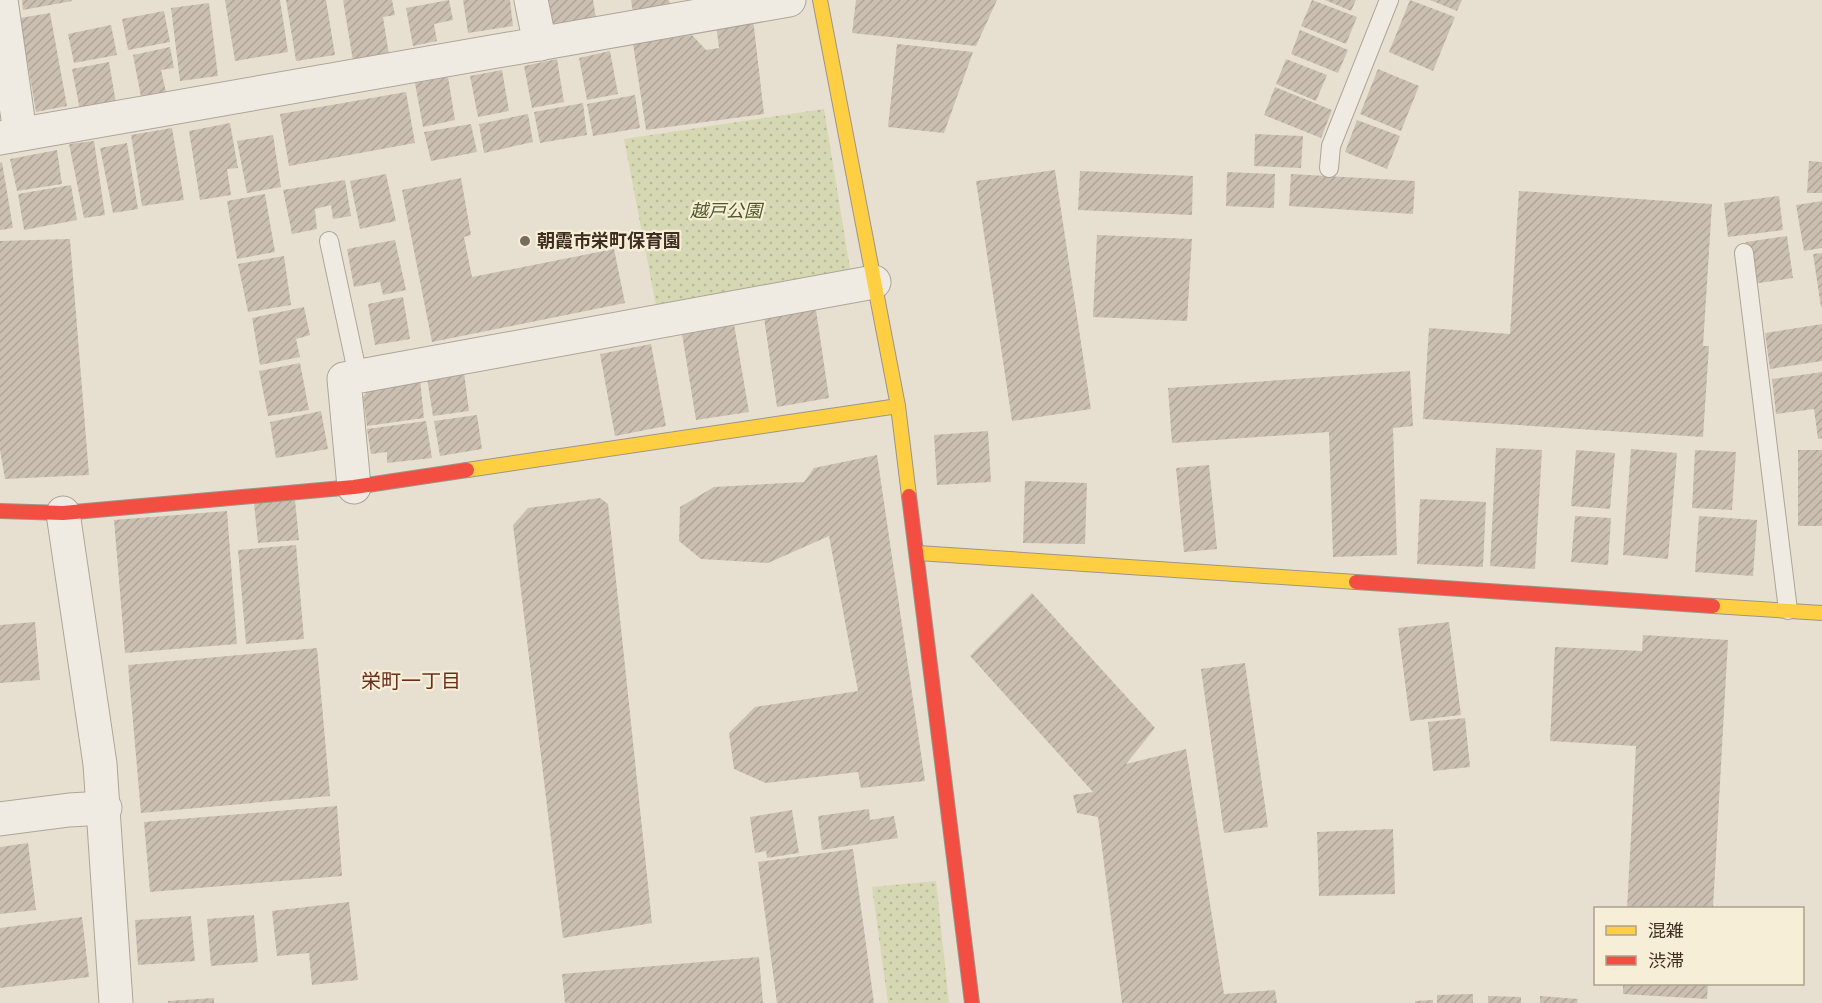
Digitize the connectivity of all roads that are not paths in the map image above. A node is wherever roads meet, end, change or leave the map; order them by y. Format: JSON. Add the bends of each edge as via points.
{"nodes":[{"id":1,"x":1,"y":0,"type":"edge"},
{"id":2,"x":531,"y":0,"type":"edge"},
{"id":3,"x":789,"y":0,"type":"edge"},
{"id":4,"x":820,"y":0,"type":"edge"},
{"id":5,"x":1389,"y":0,"type":"edge"},
{"id":6,"x":540,"y":44,"type":"junction"},
{"id":7,"x":10,"y":136,"type":"edge"},
{"id":8,"x":1329,"y":168,"type":"dead end"},
{"id":9,"x":329,"y":241,"type":"dead end"},
{"id":10,"x":1744,"y":253,"type":"dead end"},
{"id":11,"x":874,"y":282,"type":"junction"},
{"id":12,"x":358,"y":376,"type":"junction"},
{"id":13,"x":898,"y":406,"type":"junction"},
{"id":14,"x":354,"y":487,"type":"junction"},
{"id":15,"x":0,"y":511,"type":"edge"},
{"id":16,"x":63,"y":513,"type":"junction"},
{"id":17,"x":918,"y":553,"type":"junction"},
{"id":18,"x":1788,"y":610,"type":"junction"},
{"id":19,"x":1822,"y":613,"type":"edge"},
{"id":20,"x":105,"y":808,"type":"junction"},
{"id":21,"x":0,"y":819,"type":"edge"},
{"id":22,"x":116,"y":1003,"type":"edge"},
{"id":23,"x":972,"y":1003,"type":"edge"}],
"edges":[{"from":1,"to":7,"type":"street"},
{"from":2,"to":6,"type":"street"},
{"from":3,"to":6,"type":"street"},
{"from":4,"to":11,"type":"street"},
{"from":5,"to":8,"type":"lane","via":[[1331,146]]},
{"from":6,"to":7,"type":"street"},
{"from":9,"to":12,"type":"lane"},
{"from":10,"to":18,"type":"lane"},
{"from":11,"to":12,"type":"street"},
{"from":11,"to":13,"type":"street"},
{"from":12,"to":14,"type":"street","via":[[344,379]]},
{"from":13,"to":14,"type":"street"},
{"from":13,"to":17,"type":"street"},
{"from":14,"to":16,"type":"street"},
{"from":15,"to":16,"type":"street"},
{"from":16,"to":20,"type":"street"},
{"from":17,"to":18,"type":"street"},
{"from":17,"to":23,"type":"street"},
{"from":18,"to":19,"type":"street"},
{"from":20,"to":21,"type":"street"},
{"from":20,"to":22,"type":"street"}]}
